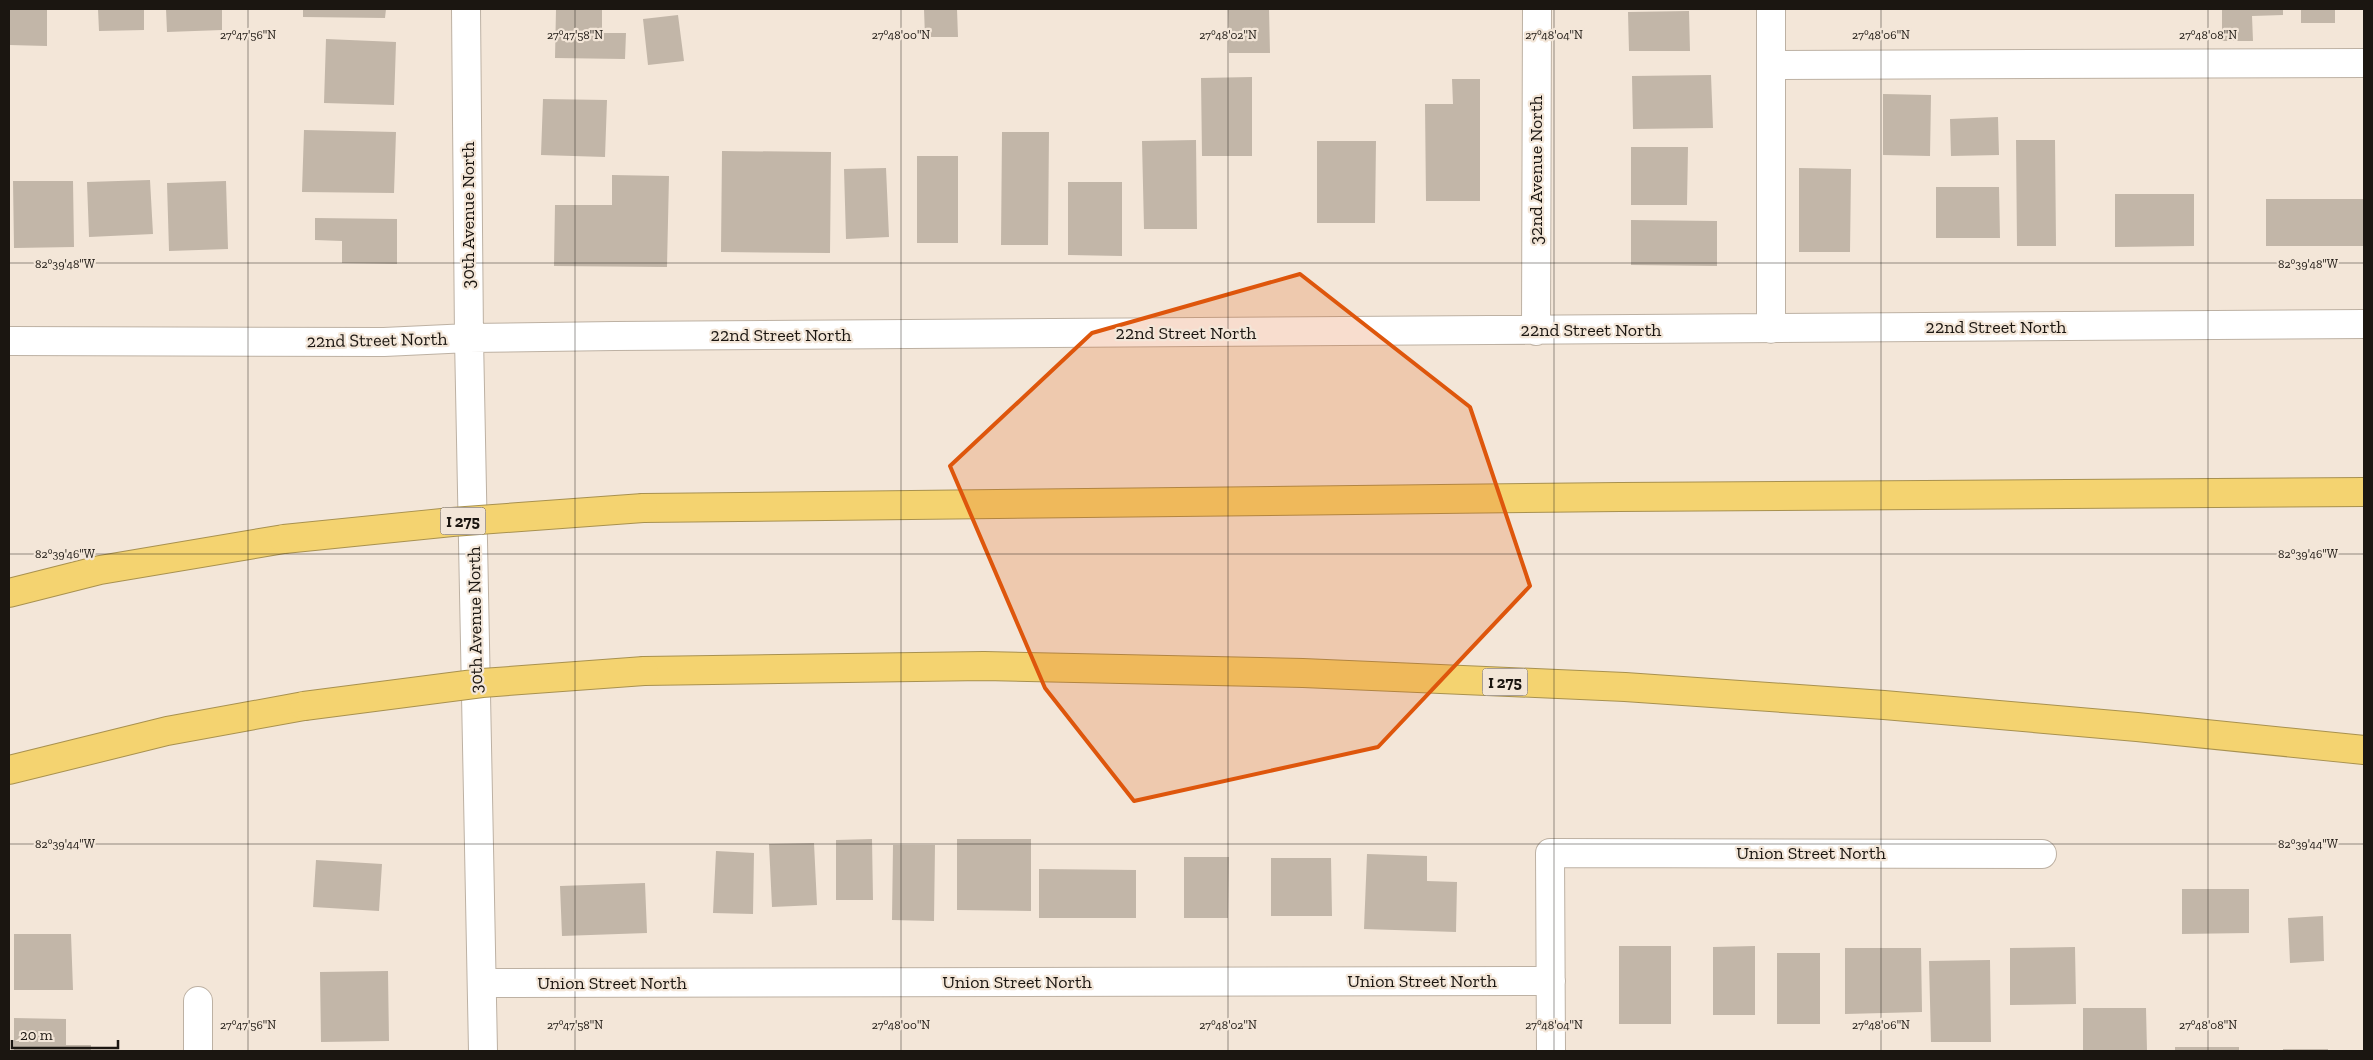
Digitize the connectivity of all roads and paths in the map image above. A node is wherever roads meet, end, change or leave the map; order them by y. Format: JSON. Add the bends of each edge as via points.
{"nodes":[{"id":1,"x":466,"y":9,"type":"edge"},
{"id":2,"x":1537,"y":9,"type":"edge"},
{"id":3,"x":1771,"y":9,"type":"edge"},
{"id":4,"x":2364,"y":63,"type":"edge"},
{"id":5,"x":1771,"y":65,"type":"junction"},
{"id":6,"x":2364,"y":324,"type":"edge"},
{"id":7,"x":1771,"y":329,"type":"junction"},
{"id":8,"x":1536,"y":331,"type":"junction"},
{"id":9,"x":469,"y":338,"type":"junction"},
{"id":10,"x":9,"y":341,"type":"edge"},
{"id":11,"x":2364,"y":492,"type":"edge"},
{"id":12,"x":9,"y":593,"type":"edge"},
{"id":13,"x":2364,"y":750,"type":"edge"},
{"id":14,"x":9,"y":770,"type":"edge"},
{"id":15,"x":2042,"y":854,"type":"dead end"},
{"id":16,"x":1551,"y":981,"type":"junction"},
{"id":17,"x":482,"y":983,"type":"junction"},
{"id":18,"x":198,"y":1002,"type":"dead end"},
{"id":19,"x":198,"y":1051,"type":"edge"},
{"id":20,"x":483,"y":1051,"type":"edge"},
{"id":21,"x":1551,"y":1051,"type":"edge"}],
"edges":[{"from":1,"to":9,"type":"street","name":"30th Avenue North"},
{"from":2,"to":8,"type":"street","name":"32nd Avenue North"},
{"from":3,"to":5,"type":"street"},
{"from":4,"to":5,"type":"street"},
{"from":5,"to":7,"type":"street"},
{"from":6,"to":7,"type":"street","name":"22nd Street North"},
{"from":7,"to":8,"type":"street","name":"22nd Street North"},
{"from":8,"to":9,"type":"street","name":"22nd Street North"},
{"from":9,"to":10,"type":"street","name":"22nd Street North","via":[[384,342]]},
{"from":9,"to":17,"type":"street","name":"30th Avenue North"},
{"from":11,"to":12,"type":"highway","number":"I 275","bridge":true,"via":[[1630,496],[643,508],[452,522],[284,540],[100,570]]},
{"from":13,"to":14,"type":"highway","number":"I 275","bridge":true,"via":[[1903,706],[1615,686],[1303,673],[994,667],[644,671],[482,683],[304,706],[167,731]]},
{"from":15,"to":16,"type":"street","name":"Union Street North","via":[[1550,853]]},
{"from":16,"to":17,"type":"street","name":"Union Street North"},
{"from":16,"to":21,"type":"street"},
{"from":17,"to":20,"type":"street","name":"30th Avenue North"},
{"from":18,"to":19,"type":"street"}]}
